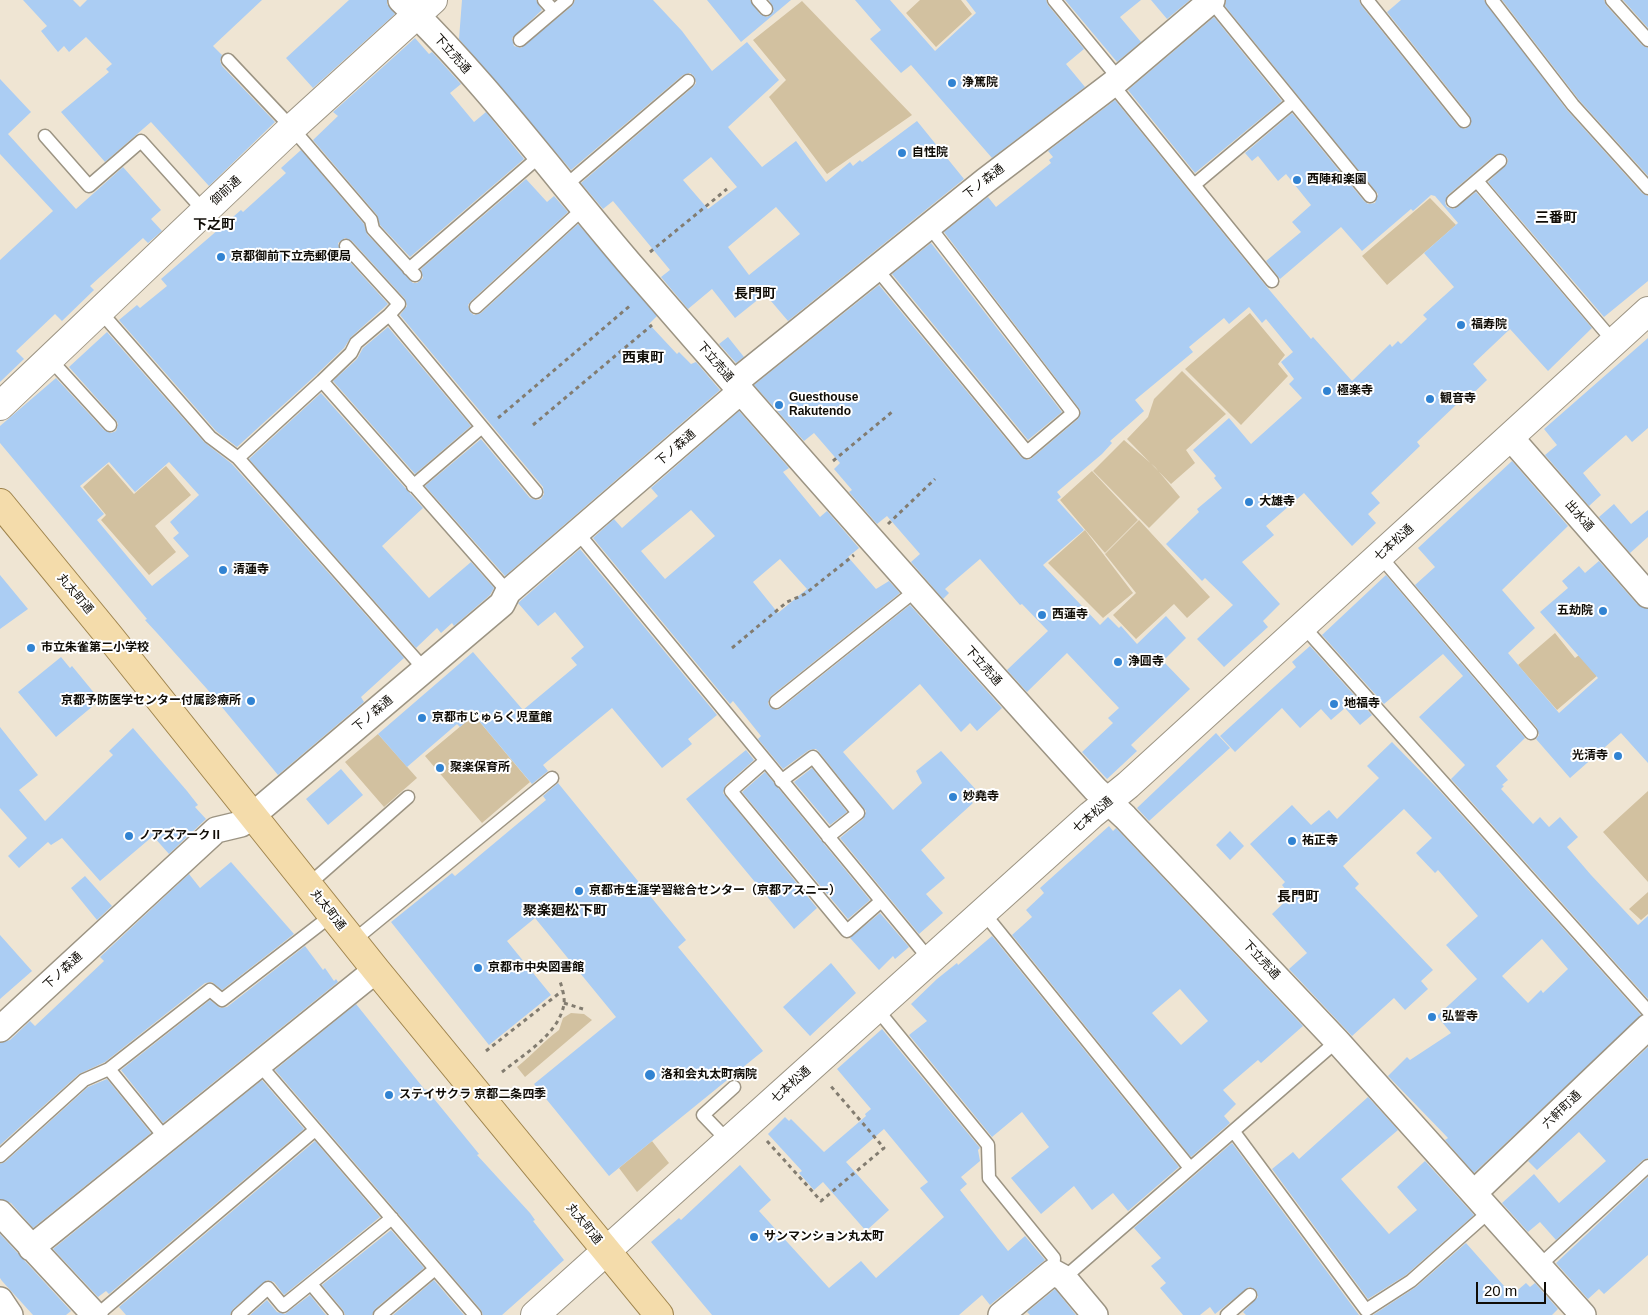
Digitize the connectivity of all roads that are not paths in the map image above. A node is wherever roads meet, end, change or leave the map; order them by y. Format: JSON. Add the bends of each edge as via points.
{"nodes":[{"id":1,"x":544,"y":0,"type":"edge"},
{"id":2,"x":567,"y":0,"type":"edge"},
{"id":3,"x":1054,"y":0,"type":"edge"},
{"id":4,"x":1367,"y":0,"type":"edge"},
{"id":5,"x":1492,"y":0,"type":"edge"},
{"id":6,"x":1612,"y":0,"type":"edge"},
{"id":7,"x":1211,"y":1,"type":"edge"},
{"id":8,"x":417,"y":5,"type":"edge"},
{"id":9,"x":554,"y":11,"type":"junction"},
{"id":10,"x":520,"y":40,"type":"dead end"},
{"id":11,"x":1648,"y":40,"type":"edge"},
{"id":12,"x":228,"y":60,"type":"dead end"},
{"id":13,"x":688,"y":81,"type":"dead end"},
{"id":14,"x":1115,"y":81,"type":"junction"},
{"id":15,"x":1293,"y":102,"type":"junction"},
{"id":16,"x":1464,"y":121,"type":"dead end"},
{"id":17,"x":292,"y":128,"type":"junction"},
{"id":18,"x":45,"y":136,"type":"dead end"},
{"id":19,"x":540,"y":156,"type":"junction"},
{"id":20,"x":1500,"y":161,"type":"dead end"},
{"id":21,"x":1477,"y":180,"type":"junction"},
{"id":22,"x":1194,"y":185,"type":"junction"},
{"id":23,"x":565,"y":186,"type":"junction"},
{"id":24,"x":1648,"y":188,"type":"edge"},
{"id":25,"x":1370,"y":196,"type":"dead end"},
{"id":26,"x":1453,"y":202,"type":"dead end"},
{"id":27,"x":584,"y":208,"type":"junction"},
{"id":28,"x":204,"y":211,"type":"junction"},
{"id":29,"x":929,"y":226,"type":"junction"},
{"id":30,"x":346,"y":246,"type":"dead end"},
{"id":31,"x":876,"y":268,"type":"junction"},
{"id":32,"x":1272,"y":281,"type":"dead end"},
{"id":33,"x":476,"y":307,"type":"dead end"},
{"id":34,"x":100,"y":310,"type":"junction"},
{"id":35,"x":1648,"y":311,"type":"edge"},
{"id":36,"x":389,"y":316,"type":"junction"},
{"id":37,"x":1614,"y":342,"type":"junction"},
{"id":38,"x":49,"y":358,"type":"junction"},
{"id":39,"x":322,"y":381,"type":"junction"},
{"id":40,"x":737,"y":387,"type":"junction"},
{"id":41,"x":0,"y":406,"type":"edge"},
{"id":42,"x":110,"y":425,"type":"dead end"},
{"id":43,"x":483,"y":428,"type":"junction"},
{"id":44,"x":1510,"y":437,"type":"junction"},
{"id":45,"x":238,"y":458,"type":"junction"},
{"id":46,"x":413,"y":486,"type":"junction"},
{"id":47,"x":536,"y":492,"type":"dead end"},
{"id":48,"x":0,"y":504,"type":"edge"},
{"id":49,"x":578,"y":533,"type":"junction"},
{"id":50,"x":1380,"y":556,"type":"junction"},
{"id":51,"x":915,"y":591,"type":"junction"},
{"id":52,"x":508,"y":592,"type":"junction"},
{"id":53,"x":1648,"y":595,"type":"edge"},
{"id":54,"x":1303,"y":626,"type":"junction"},
{"id":55,"x":425,"y":670,"type":"junction"},
{"id":56,"x":776,"y":702,"type":"dead end"},
{"id":57,"x":1531,"y":733,"type":"dead end"},
{"id":58,"x":765,"y":761,"type":"junction"},
{"id":59,"x":552,"y":778,"type":"dead end"},
{"id":60,"x":781,"y":781,"type":"junction"},
{"id":61,"x":408,"y":797,"type":"dead end"},
{"id":62,"x":1108,"y":802,"type":"junction"},
{"id":63,"x":247,"y":819,"type":"junction"},
{"id":64,"x":828,"y":837,"type":"junction"},
{"id":65,"x":308,"y":885,"type":"junction"},
{"id":66,"x":880,"y":902,"type":"junction"},
{"id":67,"x":983,"y":912,"type":"junction"},
{"id":68,"x":332,"y":915,"type":"junction"},
{"id":69,"x":353,"y":941,"type":"junction"},
{"id":70,"x":930,"y":960,"type":"junction"},
{"id":71,"x":376,"y":970,"type":"junction"},
{"id":72,"x":876,"y":1008,"type":"junction"},
{"id":73,"x":1648,"y":1011,"type":"edge"},
{"id":74,"x":1648,"y":1027,"type":"edge"},
{"id":75,"x":0,"y":1029,"type":"edge"},
{"id":76,"x":1337,"y":1041,"type":"junction"},
{"id":77,"x":259,"y":1064,"type":"junction"},
{"id":78,"x":109,"y":1069,"type":"junction"},
{"id":79,"x":734,"y":1088,"type":"dead end"},
{"id":80,"x":315,"y":1130,"type":"junction"},
{"id":81,"x":1234,"y":1132,"type":"junction"},
{"id":82,"x":166,"y":1139,"type":"junction"},
{"id":83,"x":728,"y":1141,"type":"junction"},
{"id":84,"x":0,"y":1156,"type":"edge"},
{"id":85,"x":1648,"y":1166,"type":"edge"},
{"id":86,"x":1190,"y":1168,"type":"junction"},
{"id":87,"x":1483,"y":1201,"type":"junction"},
{"id":88,"x":0,"y":1213,"type":"edge"},
{"id":89,"x":392,"y":1218,"type":"junction"},
{"id":90,"x":31,"y":1248,"type":"junction"},
{"id":91,"x":606,"y":1250,"type":"junction"},
{"id":92,"x":1540,"y":1265,"type":"junction"},
{"id":93,"x":435,"y":1268,"type":"junction"},
{"id":94,"x":1058,"y":1275,"type":"junction"},
{"id":95,"x":311,"y":1284,"type":"junction"},
{"id":96,"x":1250,"y":1295,"type":"dead end"},
{"id":97,"x":0,"y":1300,"type":"edge"},
{"id":98,"x":10,"y":1315,"type":"edge"},
{"id":99,"x":96,"y":1315,"type":"edge"},
{"id":100,"x":238,"y":1315,"type":"edge"},
{"id":101,"x":337,"y":1315,"type":"edge"},
{"id":102,"x":380,"y":1315,"type":"edge"},
{"id":103,"x":475,"y":1315,"type":"edge"},
{"id":104,"x":535,"y":1315,"type":"edge"},
{"id":105,"x":659,"y":1315,"type":"edge"},
{"id":106,"x":1001,"y":1315,"type":"edge"},
{"id":107,"x":1095,"y":1315,"type":"edge"},
{"id":108,"x":1227,"y":1315,"type":"edge"},
{"id":109,"x":1583,"y":1315,"type":"edge"}],
"edges":[{"from":1,"to":9,"type":"lane"},
{"from":2,"to":9,"type":"lane"},
{"from":3,"to":14,"type":"lane"},
{"from":4,"to":16,"type":"lane"},
{"from":5,"to":24,"type":"lane","via":[[1573,105]]},
{"from":6,"to":11,"type":"lane"},
{"from":7,"to":14,"type":"street","name":"下ノ森通"},
{"from":7,"to":15,"type":"lane"},
{"from":8,"to":17,"type":"street","name":"御前通"},
{"from":8,"to":19,"type":"street","name":"下立売通"},
{"from":9,"to":10,"type":"lane"},
{"from":12,"to":17,"type":"lane"},
{"from":13,"to":23,"type":"lane"},
{"from":14,"to":22,"type":"lane"},
{"from":14,"to":29,"type":"street","name":"下ノ森通"},
{"from":15,"to":22,"type":"lane"},
{"from":15,"to":25,"type":"lane"},
{"from":17,"to":19,"type":"lane","via":[[412,272]]},
{"from":17,"to":28,"type":"street","name":"御前通"},
{"from":18,"to":28,"type":"lane","via":[[88,186],[142,141]]},
{"from":19,"to":23,"type":"street","name":"下立売通"},
{"from":20,"to":21,"type":"lane"},
{"from":21,"to":26,"type":"lane"},
{"from":21,"to":37,"type":"lane"},
{"from":22,"to":32,"type":"lane"},
{"from":23,"to":27,"type":"street","name":"下立売通"},
{"from":27,"to":33,"type":"lane"},
{"from":27,"to":40,"type":"street","name":"下立売通"},
{"from":28,"to":34,"type":"street","name":"御前通"},
{"from":29,"to":31,"type":"street","name":"下ノ森通"},
{"from":29,"to":31,"type":"lane","via":[[1073,413],[1027,452]]},
{"from":30,"to":36,"type":"lane","via":[[400,304]]},
{"from":31,"to":40,"type":"street","name":"下ノ森通"},
{"from":34,"to":38,"type":"street","name":"御前通"},
{"from":34,"to":45,"type":"lane","via":[[210,437]]},
{"from":35,"to":37,"type":"street","name":"七本松通"},
{"from":36,"to":39,"type":"lane","via":[[356,343],[351,353]]},
{"from":36,"to":43,"type":"lane"},
{"from":37,"to":44,"type":"street","name":"七本松通"},
{"from":38,"to":41,"type":"street","name":"御前通"},
{"from":38,"to":42,"type":"lane"},
{"from":39,"to":45,"type":"lane"},
{"from":39,"to":46,"type":"lane"},
{"from":40,"to":49,"type":"street","name":"下ノ森通"},
{"from":40,"to":51,"type":"street","name":"下立売通"},
{"from":43,"to":46,"type":"lane"},
{"from":43,"to":47,"type":"lane"},
{"from":44,"to":50,"type":"street","name":"七本松通"},
{"from":44,"to":53,"type":"street","name":"出水通"},
{"from":45,"to":55,"type":"lane"},
{"from":46,"to":52,"type":"lane"},
{"from":48,"to":63,"type":"main road","name":"丸太町通"},
{"from":49,"to":52,"type":"street","name":"下ノ森通"},
{"from":49,"to":58,"type":"lane"},
{"from":50,"to":54,"type":"street","name":"七本松通"},
{"from":50,"to":57,"type":"lane"},
{"from":51,"to":56,"type":"lane"},
{"from":51,"to":62,"type":"street","name":"下立売通"},
{"from":52,"to":55,"type":"street","name":"下ノ森通","via":[[502,604]]},
{"from":54,"to":62,"type":"street","name":"七本松通"},
{"from":54,"to":73,"type":"lane"},
{"from":55,"to":63,"type":"street","name":"下ノ森通"},
{"from":58,"to":60,"type":"lane"},
{"from":58,"to":66,"type":"lane","via":[[731,791],[847,930]]},
{"from":59,"to":69,"type":"lane"},
{"from":60,"to":64,"type":"lane"},
{"from":60,"to":64,"type":"lane","via":[[813,757],[858,813]]},
{"from":61,"to":65,"type":"lane"},
{"from":62,"to":67,"type":"street","name":"七本松通"},
{"from":62,"to":76,"type":"street","name":"下立売通"},
{"from":63,"to":65,"type":"main road","name":"丸太町通"},
{"from":63,"to":75,"type":"street","name":"下ノ森通","via":[[216,830]]},
{"from":64,"to":66,"type":"lane"},
{"from":65,"to":68,"type":"main road","name":"丸太町通"},
{"from":66,"to":70,"type":"lane"},
{"from":67,"to":70,"type":"street","name":"七本松通"},
{"from":67,"to":86,"type":"lane"},
{"from":68,"to":69,"type":"main road","name":"丸太町通"},
{"from":68,"to":78,"type":"lane","via":[[222,1000],[210,990]]},
{"from":69,"to":71,"type":"main road","name":"丸太町通"},
{"from":70,"to":72,"type":"street","name":"七本松通"},
{"from":71,"to":77,"type":"street"},
{"from":71,"to":91,"type":"main road","name":"丸太町通"},
{"from":72,"to":83,"type":"street","name":"七本松通"},
{"from":72,"to":94,"type":"lane","via":[[988,1145],[989,1178],[1054,1258]]},
{"from":74,"to":87,"type":"street","name":"六軒町通"},
{"from":76,"to":81,"type":"lane"},
{"from":76,"to":87,"type":"street","name":"下立売通"},
{"from":77,"to":80,"type":"lane"},
{"from":77,"to":82,"type":"street"},
{"from":78,"to":82,"type":"lane"},
{"from":78,"to":84,"type":"lane","via":[[84,1080]]},
{"from":79,"to":83,"type":"lane","via":[[704,1115]]},
{"from":80,"to":89,"type":"lane"},
{"from":80,"to":99,"type":"lane"},
{"from":81,"to":86,"type":"lane"},
{"from":81,"to":87,"type":"lane","via":[[1366,1310],[1411,1280]]},
{"from":82,"to":90,"type":"street"},
{"from":83,"to":91,"type":"street","name":"七本松通"},
{"from":85,"to":92,"type":"lane"},
{"from":86,"to":94,"type":"lane"},
{"from":87,"to":92,"type":"street","name":"下立売通"},
{"from":88,"to":90,"type":"street"},
{"from":89,"to":93,"type":"lane"},
{"from":89,"to":95,"type":"lane"},
{"from":90,"to":99,"type":"street"},
{"from":91,"to":104,"type":"street","name":"七本松通"},
{"from":91,"to":105,"type":"main road","name":"丸太町通"},
{"from":92,"to":109,"type":"street","name":"下立売通"},
{"from":93,"to":102,"type":"lane"},
{"from":93,"to":103,"type":"lane"},
{"from":94,"to":106,"type":"street"},
{"from":94,"to":107,"type":"street"},
{"from":95,"to":100,"type":"lane","via":[[283,1306],[268,1288]]},
{"from":95,"to":101,"type":"lane"},
{"from":96,"to":108,"type":"lane"},
{"from":97,"to":98,"type":"street"}]}
